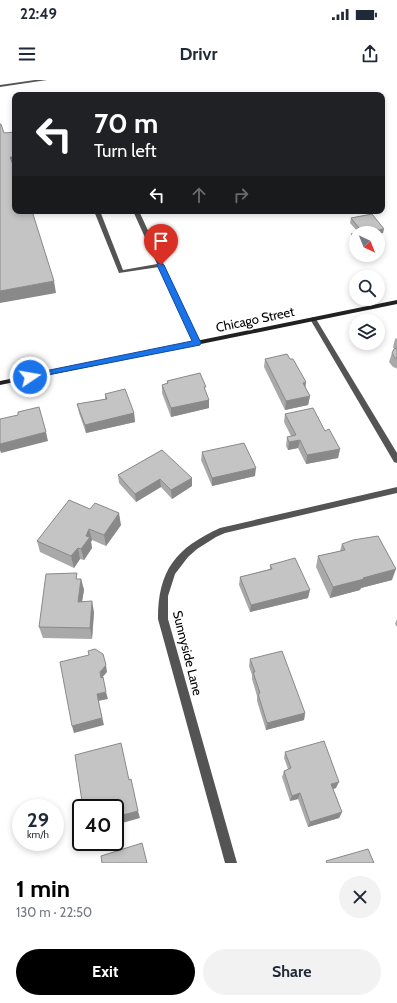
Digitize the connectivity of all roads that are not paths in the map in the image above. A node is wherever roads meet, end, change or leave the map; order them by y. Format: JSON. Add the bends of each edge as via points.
{"nodes":[{"id":1,"x":45,"y":80,"type":"edge"},
{"id":2,"x":0,"y":86,"type":"edge"},
{"id":3,"x":98,"y":214,"type":"edge"},
{"id":4,"x":137,"y":214,"type":"edge"},
{"id":5,"x":161,"y":265,"type":"junction"},
{"id":6,"x":397,"y":302,"type":"edge"},
{"id":7,"x":313,"y":319,"type":"junction"},
{"id":8,"x":197,"y":343,"type":"junction"},
{"id":9,"x":0,"y":383,"type":"edge"},
{"id":10,"x":397,"y":460,"type":"edge"},
{"id":11,"x":397,"y":490,"type":"edge"},
{"id":12,"x":231,"y":863,"type":"edge"}],
"edges":[{"from":1,"to":2,"type":"street"},
{"from":3,"to":5,"type":"street","via":[[120,272]]},
{"from":4,"to":5,"type":"street"},
{"from":5,"to":8,"type":"street"},
{"from":6,"to":7,"type":"street","name":"Chicago Street"},
{"from":7,"to":8,"type":"street","name":"Chicago Street"},
{"from":7,"to":10,"type":"street"},
{"from":8,"to":9,"type":"street","name":"Chicago Street"},
{"from":11,"to":12,"type":"street","name":"Sunnyside Lane","via":[[224,530],[192,547],[179,560],[168,580],[163,594],[163,619]]}]}
